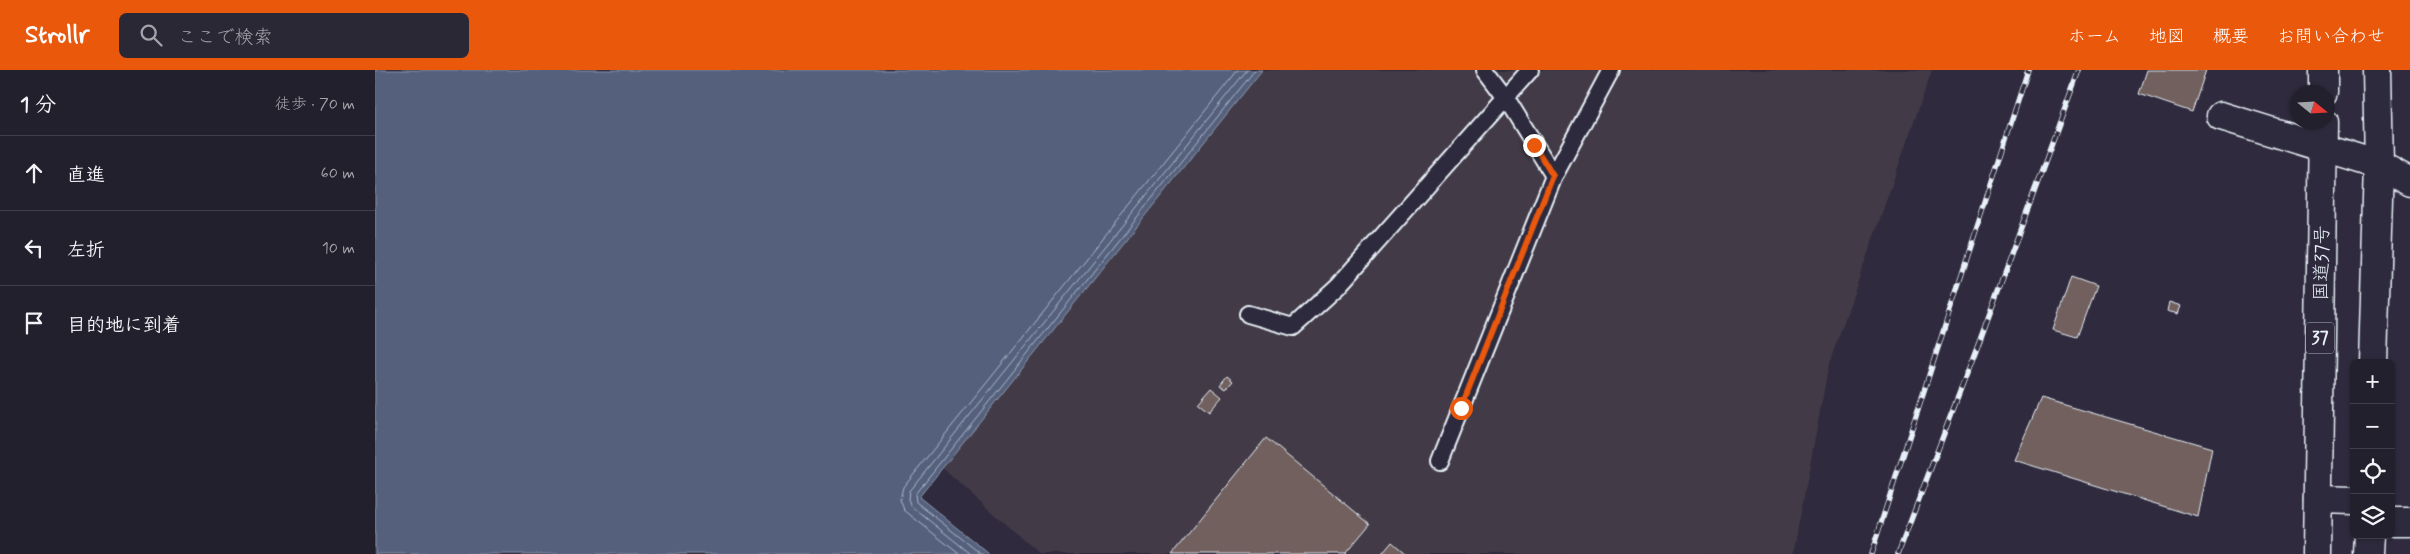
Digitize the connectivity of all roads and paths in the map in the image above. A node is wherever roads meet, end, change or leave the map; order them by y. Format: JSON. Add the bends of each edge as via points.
{"nodes":[{"id":1,"x":1485,"y":70,"type":"edge"},
{"id":2,"x":1530,"y":70,"type":"edge"},
{"id":3,"x":1611,"y":70,"type":"edge"},
{"id":4,"x":2323,"y":70,"type":"edge"},
{"id":5,"x":2377,"y":70,"type":"edge"},
{"id":6,"x":2323,"y":85,"type":"edge"},
{"id":7,"x":1506,"y":98,"type":"junction"},
{"id":8,"x":2221,"y":116,"type":"dead end"},
{"id":9,"x":2323,"y":135,"type":"edge"},
{"id":10,"x":2379,"y":165,"type":"junction"},
{"id":11,"x":1553,"y":176,"type":"junction"},
{"id":12,"x":2410,"y":182,"type":"edge"},
{"id":13,"x":1249,"y":314,"type":"dead end"},
{"id":14,"x":2373,"y":359,"type":"edge"},
{"id":15,"x":1440,"y":462,"type":"dead end"},
{"id":16,"x":2318,"y":499,"type":"junction"},
{"id":17,"x":2350,"y":500,"type":"edge"},
{"id":18,"x":2395,"y":522,"type":"edge"},
{"id":19,"x":2410,"y":522,"type":"edge"},
{"id":20,"x":2369,"y":539,"type":"edge"},
{"id":21,"x":2317,"y":554,"type":"edge"},
{"id":22,"x":2368,"y":554,"type":"edge"}],
"edges":[{"from":1,"to":7,"type":"lane"},
{"from":2,"to":7,"type":"lane"},
{"from":3,"to":11,"type":"lane"},
{"from":4,"to":6,"type":"main road"},
{"from":5,"to":10,"type":"main road"},
{"from":7,"to":11,"type":"lane"},
{"from":7,"to":13,"type":"lane","via":[[1338,286],[1293,327]]},
{"from":8,"to":9,"type":"main road"},
{"from":9,"to":10,"type":"main road"},
{"from":9,"to":16,"type":"main road","name":"国道37号","number":"37"},
{"from":10,"to":12,"type":"main road"},
{"from":10,"to":14,"type":"main road"},
{"from":11,"to":15,"type":"lane"},
{"from":16,"to":17,"type":"main road"},
{"from":16,"to":21,"type":"main road","name":"国道37号","number":"37"},
{"from":18,"to":19,"type":"main road"},
{"from":20,"to":22,"type":"main road"}]}
